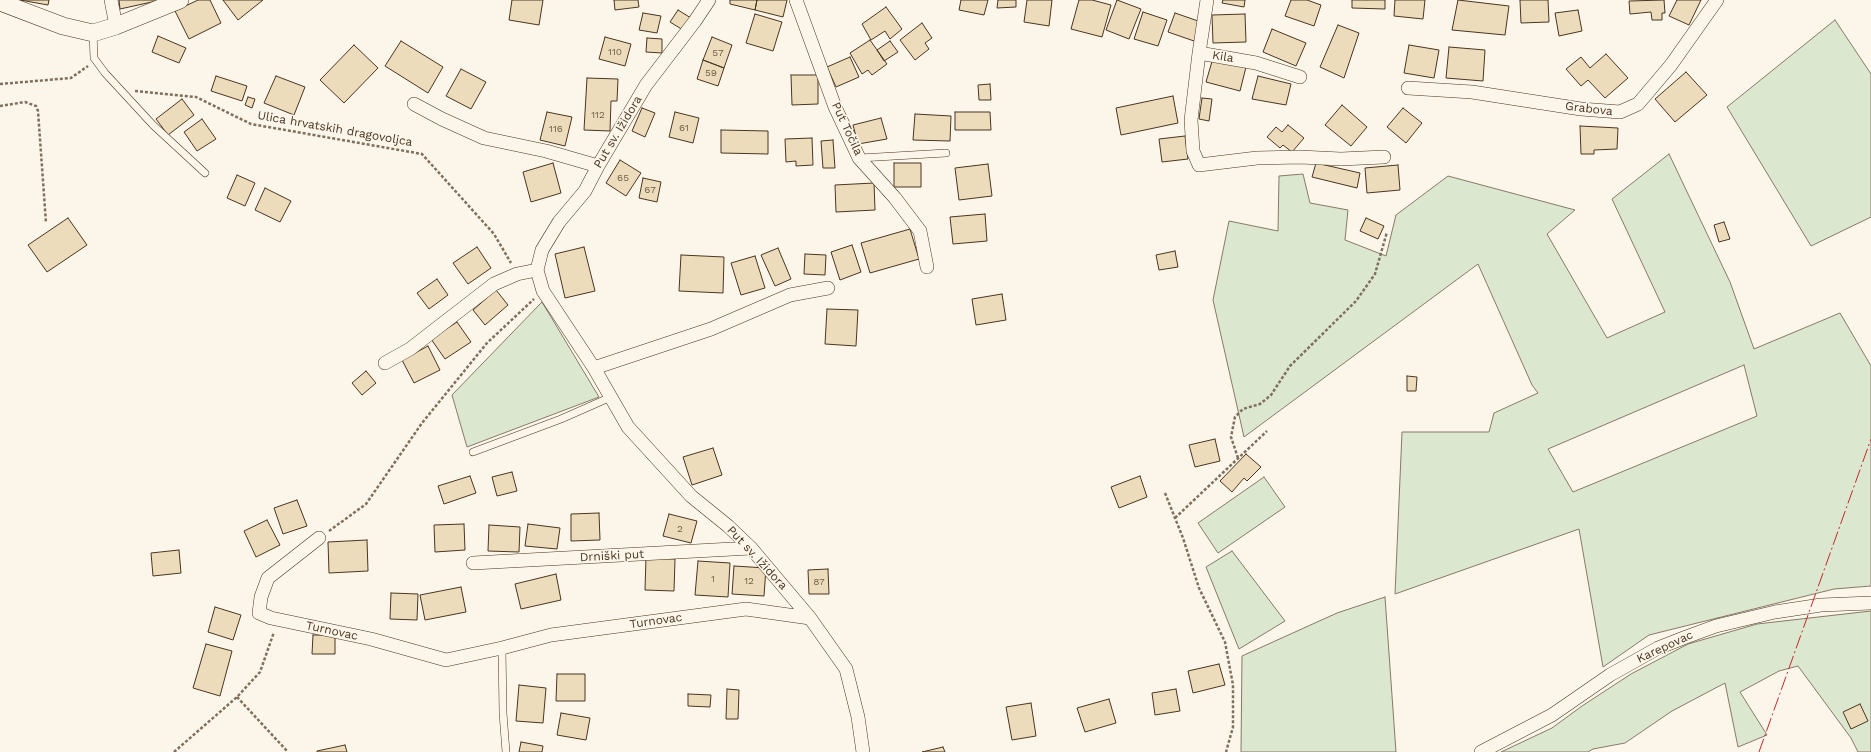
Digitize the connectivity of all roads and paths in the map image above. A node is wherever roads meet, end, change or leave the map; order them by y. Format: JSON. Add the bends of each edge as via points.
{"nodes":[{"id":1,"x":111,"y":0,"type":"edge"},
{"id":2,"x":180,"y":0,"type":"edge"},
{"id":3,"x":709,"y":0,"type":"edge"},
{"id":4,"x":796,"y":0,"type":"edge"},
{"id":5,"x":1207,"y":0,"type":"edge"},
{"id":6,"x":1717,"y":0,"type":"edge"},
{"id":7,"x":0,"y":2,"type":"edge"},
{"id":8,"x":116,"y":26,"type":"junction"},
{"id":9,"x":93,"y":33,"type":"junction"},
{"id":10,"x":1199,"y":53,"type":"junction"},
{"id":11,"x":94,"y":58,"type":"junction"},
{"id":12,"x":1300,"y":76,"type":"dead end"},
{"id":13,"x":0,"y":84,"type":"edge"},
{"id":14,"x":1408,"y":88,"type":"dead end"},
{"id":15,"x":121,"y":89,"type":"junction"},
{"id":16,"x":414,"y":104,"type":"dead end"},
{"id":17,"x":0,"y":106,"type":"edge"},
{"id":18,"x":946,"y":154,"type":"dead end"},
{"id":19,"x":1384,"y":157,"type":"dead end"},
{"id":20,"x":860,"y":158,"type":"junction"},
{"id":21,"x":598,"y":166,"type":"junction"},
{"id":22,"x":205,"y":173,"type":"dead end"},
{"id":23,"x":46,"y":223,"type":"dead end"},
{"id":24,"x":1387,"y":232,"type":"dead end"},
{"id":25,"x":927,"y":267,"type":"dead end"},
{"id":26,"x":537,"y":270,"type":"junction"},
{"id":27,"x":517,"y":274,"type":"junction"},
{"id":28,"x":828,"y":288,"type":"dead end"},
{"id":29,"x":543,"y":291,"type":"junction"},
{"id":30,"x":385,"y":363,"type":"dead end"},
{"id":31,"x":594,"y":368,"type":"junction"},
{"id":32,"x":611,"y":397,"type":"junction"},
{"id":33,"x":1266,"y":431,"type":"dead end"},
{"id":34,"x":473,"y":452,"type":"dead end"},
{"id":35,"x":1238,"y":458,"type":"junction"},
{"id":36,"x":1165,"y":493,"type":"dead end"},
{"id":37,"x":1175,"y":518,"type":"junction"},
{"id":38,"x":319,"y":538,"type":"joint"},
{"id":39,"x":751,"y":548,"type":"junction"},
{"id":40,"x":473,"y":563,"type":"dead end"},
{"id":41,"x":1871,"y":603,"type":"edge"},
{"id":42,"x":271,"y":618,"type":"junction"},
{"id":43,"x":810,"y":618,"type":"junction"},
{"id":44,"x":502,"y":648,"type":"junction"},
{"id":45,"x":237,"y":697,"type":"junction"},
{"id":46,"x":174,"y":752,"type":"edge"},
{"id":47,"x":288,"y":752,"type":"edge"},
{"id":48,"x":506,"y":752,"type":"edge"},
{"id":49,"x":863,"y":752,"type":"edge"},
{"id":50,"x":1226,"y":752,"type":"edge"},
{"id":51,"x":1481,"y":752,"type":"edge"}],
"edges":[{"from":1,"to":8,"type":"street"},
{"from":2,"to":8,"type":"street"},
{"from":3,"to":21,"type":"street","name":"Put sv. Ižidora","via":[[646,85]]},
{"from":4,"to":20,"type":"street","name":"Put Točila","via":[[835,107]]},
{"from":5,"to":10,"type":"street","name":"Kila"},
{"from":6,"to":14,"type":"street","name":"Grabova","via":[[1671,65],[1638,104],[1620,112],[1582,109],[1472,92]]},
{"from":7,"to":9,"type":"street","via":[[63,26]]},
{"from":8,"to":9,"type":"street"},
{"from":9,"to":11,"type":"lane"},
{"from":10,"to":12,"type":"street","name":"Kila","via":[[1256,63]]},
{"from":10,"to":19,"type":"street","via":[[1191,120],[1193,151],[1199,165],[1257,158],[1300,157],[1341,160]]},
{"from":11,"to":13,"type":"path","via":[[84,70],[71,78]]},
{"from":11,"to":15,"type":"lane"},
{"from":15,"to":22,"type":"lane","via":[[153,126]]},
{"from":15,"to":27,"type":"path","name":"Ulica hrvatskih dragovoljca","via":[[196,97],[251,124],[422,154],[494,234]]},
{"from":16,"to":21,"type":"street","via":[[484,138],[546,151]]},
{"from":17,"to":23,"type":"path","via":[[25,102],[36,106],[38,111]]},
{"from":18,"to":20,"type":"lane"},
{"from":20,"to":25,"type":"street","name":"Put Točila","via":[[920,231]]},
{"from":21,"to":26,"type":"street","name":"Put sv. Ižidora","via":[[584,191],[559,222],[542,250]]},
{"from":24,"to":35,"type":"path","via":[[1375,274],[1356,301],[1290,366],[1272,395],[1260,404],[1243,409],[1235,418],[1231,437]]},
{"from":26,"to":27,"type":"street"},
{"from":26,"to":29,"type":"street","name":"Put sv. Ižidora"},
{"from":27,"to":30,"type":"street","via":[[494,284],[410,349]]},
{"from":28,"to":31,"type":"street","via":[[790,295],[711,329]]},
{"from":29,"to":31,"type":"street","name":"Put sv. Ižidora"},
{"from":29,"to":38,"type":"path","via":[[488,343],[422,423],[366,504]]},
{"from":31,"to":32,"type":"street","name":"Put sv. Ižidora"},
{"from":32,"to":34,"type":"lane"},
{"from":32,"to":39,"type":"street","name":"Put sv. Ižidora","via":[[628,427],[691,496]]},
{"from":33,"to":35,"type":"path"},
{"from":35,"to":37,"type":"path"},
{"from":36,"to":37,"type":"path"},
{"from":37,"to":50,"type":"path","via":[[1199,588],[1225,642],[1233,685],[1233,727]]},
{"from":38,"to":42,"type":"street","via":[[268,578],[259,612]]},
{"from":39,"to":40,"type":"street","name":"Drniški put"},
{"from":39,"to":43,"type":"street","name":"Put sv. Ižidora"},
{"from":41,"to":51,"type":"street","name":"Karepovac","via":[[1821,605],[1775,612],[1686,636],[1658,648],[1617,672],[1552,716]]},
{"from":42,"to":44,"type":"street","name":"Turnovac","via":[[446,660]]},
{"from":42,"to":45,"type":"path","via":[[275,633],[260,672]]},
{"from":43,"to":44,"type":"street","name":"Turnovac","via":[[746,608],[551,635]]},
{"from":43,"to":49,"type":"street","name":"Put sv. Ižidora","via":[[846,669],[858,717]]},
{"from":44,"to":48,"type":"lane"},
{"from":45,"to":46,"type":"path"},
{"from":45,"to":47,"type":"path"}]}
